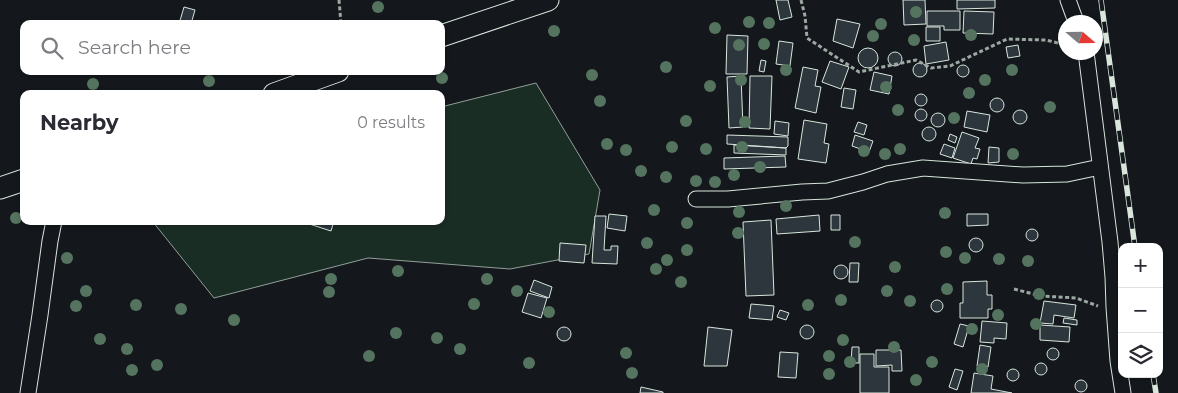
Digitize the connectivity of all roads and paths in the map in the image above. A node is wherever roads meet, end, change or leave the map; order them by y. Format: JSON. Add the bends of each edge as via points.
{"nodes":[{"id":1,"x":339,"y":0,"type":"edge"},
{"id":2,"x":548,"y":0,"type":"edge"},
{"id":3,"x":801,"y":0,"type":"edge"},
{"id":4,"x":1068,"y":0,"type":"edge"},
{"id":5,"x":1073,"y":15,"type":"edge"},
{"id":6,"x":341,"y":20,"type":"edge"},
{"id":7,"x":445,"y":35,"type":"edge"},
{"id":8,"x":1058,"y":43,"type":"edge"},
{"id":9,"x":1087,"y":60,"type":"edge"},
{"id":10,"x":327,"y":75,"type":"edge"},
{"id":11,"x":285,"y":90,"type":"edge"},
{"id":12,"x":1100,"y":167,"type":"junction"},
{"id":13,"x":20,"y":181,"type":"edge"},
{"id":14,"x":0,"y":188,"type":"edge"},
{"id":15,"x":696,"y":199,"type":"dead end"},
{"id":16,"x":53,"y":225,"type":"edge"},
{"id":17,"x":1014,"y":289,"type":"dead end"},
{"id":18,"x":1114,"y":307,"type":"junction"},
{"id":19,"x":28,"y":393,"type":"edge"},
{"id":20,"x":1123,"y":393,"type":"edge"}],
"edges":[{"from":1,"to":6,"type":"path"},
{"from":2,"to":7,"type":"street"},
{"from":3,"to":8,"type":"path","via":[[807,38],[859,72],[916,60],[931,68],[950,66],[1008,40]]},
{"from":4,"to":5,"type":"street"},
{"from":9,"to":12,"type":"street"},
{"from":10,"to":11,"type":"street"},
{"from":12,"to":15,"type":"street","via":[[1067,174],[1023,176],[923,168],[887,174],[828,191]]},
{"from":12,"to":18,"type":"street"},
{"from":13,"to":14,"type":"street"},
{"from":16,"to":19,"type":"street"},
{"from":17,"to":18,"type":"path"},
{"from":18,"to":20,"type":"street"}]}
